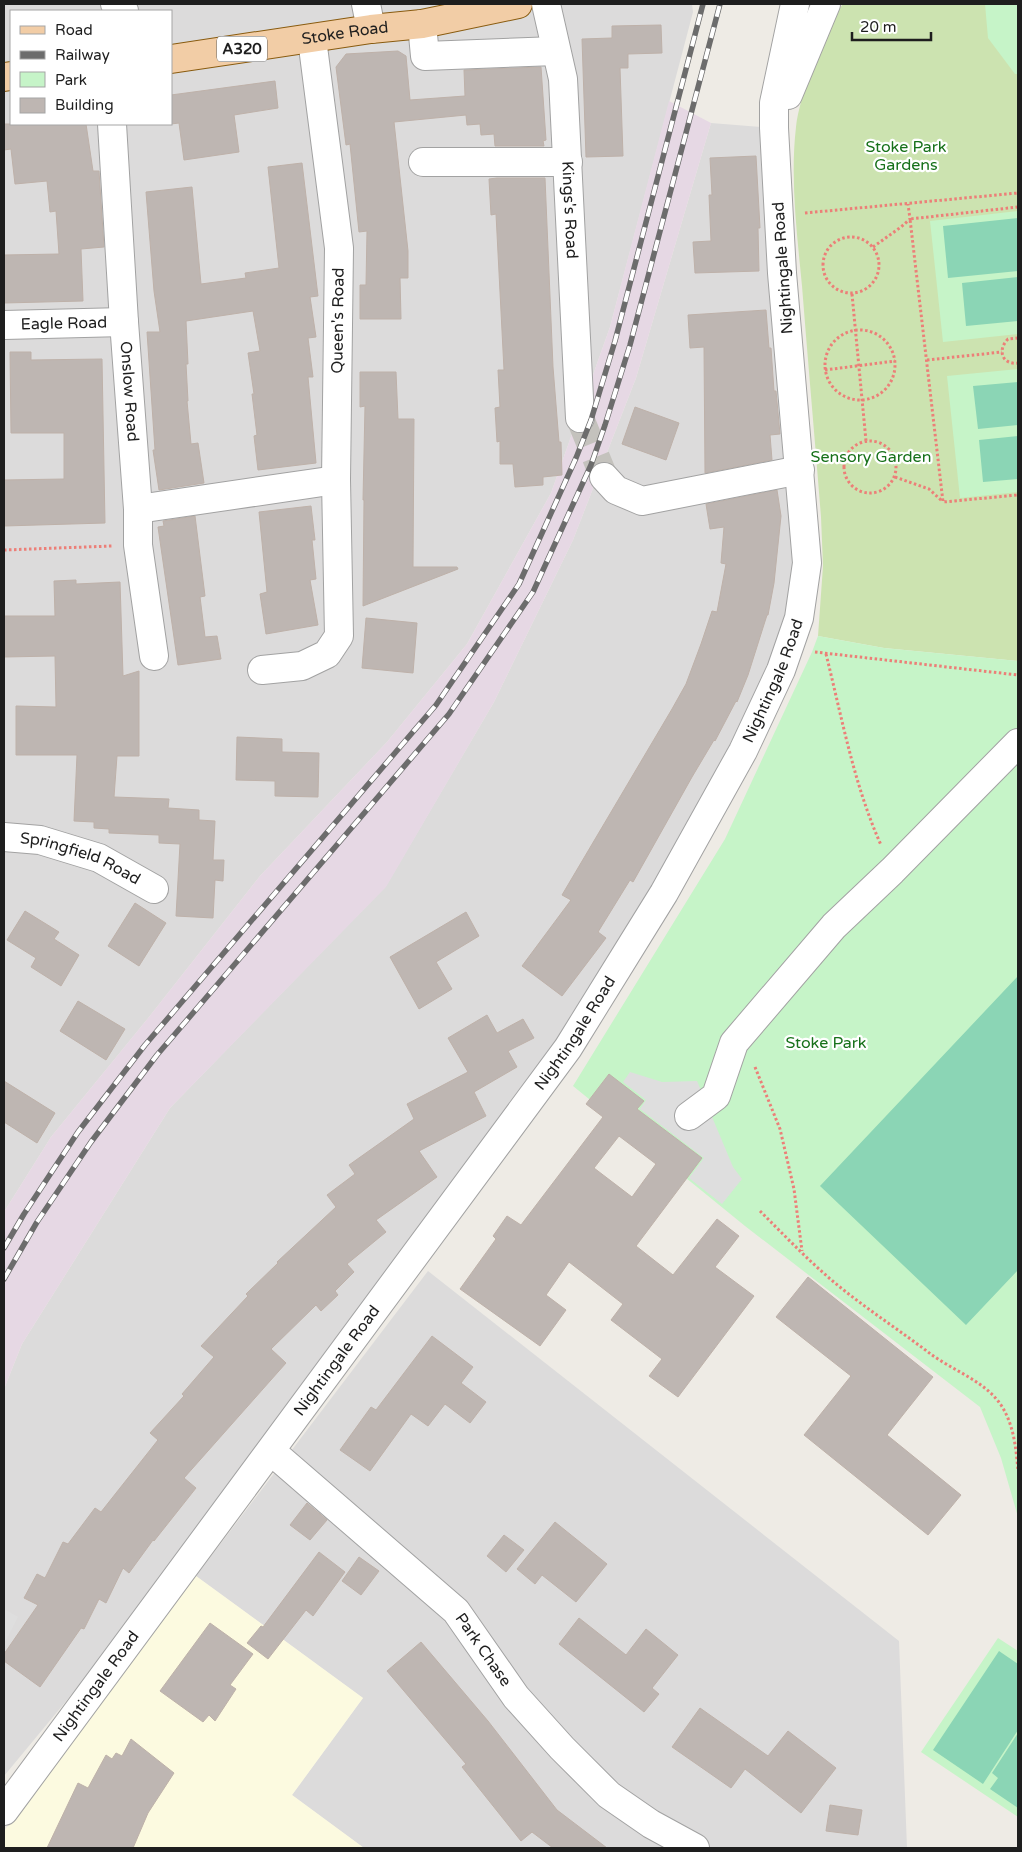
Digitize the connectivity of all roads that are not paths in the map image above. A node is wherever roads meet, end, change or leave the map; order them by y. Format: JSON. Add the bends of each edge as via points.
{"nodes":[{"id":1,"x":518,"y":4,"type":"edge"},
{"id":2,"x":546,"y":4,"type":"edge"},
{"id":3,"x":795,"y":4,"type":"edge"},
{"id":4,"x":826,"y":4,"type":"edge"},
{"id":5,"x":368,"y":17,"type":"edge"},
{"id":6,"x":422,"y":24,"type":"junction"},
{"id":7,"x":312,"y":38,"type":"junction"},
{"id":8,"x":556,"y":51,"type":"junction"},
{"id":9,"x":172,"y":59,"type":"edge"},
{"id":10,"x":112,"y":125,"type":"edge"},
{"id":11,"x":774,"y":128,"type":"junction"},
{"id":12,"x":423,"y":162,"type":"dead end"},
{"id":13,"x":568,"y":162,"type":"junction"},
{"id":14,"x":124,"y":322,"type":"junction"},
{"id":15,"x":4,"y":325,"type":"edge"},
{"id":16,"x":580,"y":418,"type":"tunnel mouth"},
{"id":17,"x":800,"y":470,"type":"junction"},
{"id":18,"x":604,"y":477,"type":"tunnel mouth"},
{"id":19,"x":336,"y":480,"type":"junction"},
{"id":20,"x":138,"y":509,"type":"junction"},
{"id":21,"x":154,"y":656,"type":"dead end"},
{"id":22,"x":262,"y":670,"type":"dead end"},
{"id":23,"x":1018,"y":743,"type":"edge"},
{"id":24,"x":4,"y":837,"type":"edge"},
{"id":25,"x":154,"y":890,"type":"dead end"},
{"id":26,"x":689,"y":1116,"type":"dead end"},
{"id":27,"x":271,"y":1451,"type":"junction"},
{"id":28,"x":4,"y":1811,"type":"edge"},
{"id":29,"x":695,"y":1848,"type":"edge"}],
"edges":[{"from":1,"to":6,"type":"main road","name":"Stoke Road","number":"A320"},
{"from":2,"to":8,"type":"street","name":"Kings's Road"},
{"from":3,"to":11,"type":"street","name":"Nightingale Road","via":[[774,103]]},
{"from":4,"to":11,"type":"street","name":"Nightingale Road"},
{"from":5,"to":6,"type":"main road","name":"Stoke Road","number":"A320"},
{"from":5,"to":7,"type":"main road","name":"Stoke Road","number":"A320"},
{"from":6,"to":8,"type":"street","via":[[425,56]]},
{"from":7,"to":9,"type":"main road","name":"Stoke Road","number":"A320"},
{"from":7,"to":19,"type":"street","name":"Queen's Road","via":[[339,248]]},
{"from":8,"to":13,"type":"street","name":"Kings's Road","via":[[563,80]]},
{"from":10,"to":14,"type":"street","name":"Onslow Road"},
{"from":11,"to":17,"type":"street","name":"Nightingale Road","via":[[782,273]]},
{"from":12,"to":13,"type":"street"},
{"from":13,"to":16,"type":"street","name":"Kings's Road"},
{"from":14,"to":15,"type":"street","name":"Eagle Road"},
{"from":14,"to":20,"type":"street","name":"Onslow Road"},
{"from":17,"to":18,"type":"street","via":[[642,501],[616,490]]},
{"from":17,"to":27,"type":"street","name":"Nightingale Road","via":[[807,563],[800,618],[743,751],[664,892],[568,1048]]},
{"from":19,"to":20,"type":"street"},
{"from":19,"to":22,"type":"street","name":"Queen's Road","via":[[339,636],[327,654],[302,666]]},
{"from":20,"to":21,"type":"street","name":"Onslow Road","via":[[138,545]]},
{"from":23,"to":26,"type":"street","via":[[834,926],[734,1043],[716,1096]]},
{"from":24,"to":25,"type":"street","name":"Springfield Road","via":[[40,840],[99,858]]},
{"from":27,"to":28,"type":"street","name":"Nightingale Road"},
{"from":27,"to":29,"type":"street","name":"Park Chase","via":[[456,1611],[516,1697],[609,1795],[651,1824]]}]}
